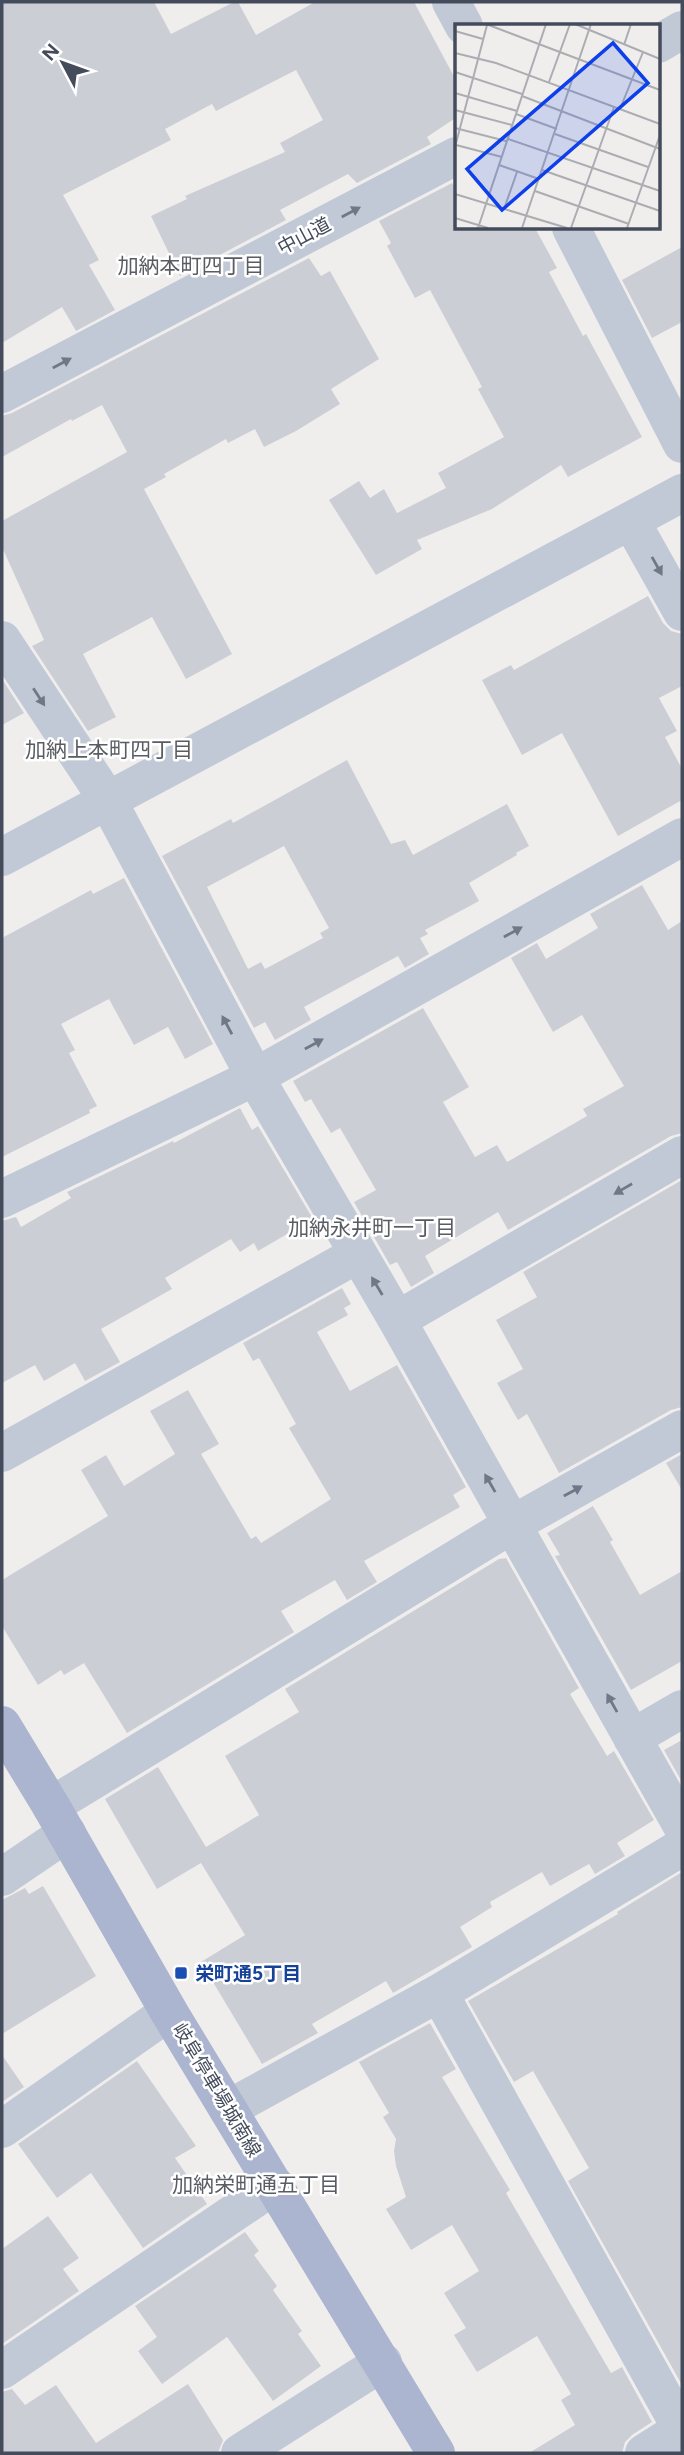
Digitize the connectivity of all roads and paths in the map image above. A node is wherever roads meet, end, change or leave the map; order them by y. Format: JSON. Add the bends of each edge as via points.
{"nodes":[{"id":1,"x":451,"y":2,"type":"edge"},
{"id":2,"x":463,"y":24,"type":"edge"},
{"id":3,"x":682,"y":30,"type":"edge"},
{"id":4,"x":660,"y":43,"type":"edge"},
{"id":5,"x":455,"y":157,"type":"edge"},
{"id":6,"x":572,"y":229,"type":"edge"},
{"id":7,"x":2,"y":394,"type":"edge"},
{"id":8,"x":682,"y":444,"type":"edge"},
{"id":9,"x":682,"y":493,"type":"edge"},
{"id":10,"x":631,"y":520,"type":"junction"},
{"id":11,"x":682,"y":611,"type":"edge"},
{"id":12,"x":2,"y":640,"type":"edge"},
{"id":13,"x":107,"y":799,"type":"junction"},
{"id":14,"x":682,"y":837,"type":"edge"},
{"id":15,"x":2,"y":856,"type":"edge"},
{"id":16,"x":255,"y":1077,"type":"junction"},
{"id":17,"x":682,"y":1155,"type":"edge"},
{"id":18,"x":2,"y":1199,"type":"edge"},
{"id":19,"x":358,"y":1254,"type":"junction"},
{"id":20,"x":397,"y":1320,"type":"junction"},
{"id":21,"x":682,"y":1429,"type":"edge"},
{"id":22,"x":2,"y":1453,"type":"edge"},
{"id":23,"x":513,"y":1524,"type":"junction"},
{"id":24,"x":682,"y":1709,"type":"edge"},
{"id":25,"x":2,"y":1725,"type":"edge"},
{"id":26,"x":632,"y":1738,"type":"junction"},
{"id":27,"x":59,"y":1819,"type":"junction"},
{"id":28,"x":682,"y":1826,"type":"edge"},
{"id":29,"x":682,"y":1847,"type":"edge"},
{"id":30,"x":2,"y":1877,"type":"edge"},
{"id":31,"x":439,"y":1993,"type":"junction"},
{"id":32,"x":169,"y":2012,"type":"junction"},
{"id":33,"x":228,"y":2109,"type":"junction"},
{"id":34,"x":2,"y":2129,"type":"edge"},
{"id":35,"x":275,"y":2185,"type":"junction"},
{"id":36,"x":383,"y":2362,"type":"junction"},
{"id":37,"x":2,"y":2370,"type":"edge"},
{"id":38,"x":682,"y":2429,"type":"edge"},
{"id":39,"x":240,"y":2453,"type":"edge"},
{"id":40,"x":436,"y":2453,"type":"edge"},
{"id":41,"x":643,"y":2453,"type":"edge"}],
"edges":[{"from":1,"to":2,"type":"street"},
{"from":3,"to":4,"type":"street"},
{"from":7,"to":5,"type":"street","name":"中山道","one_way":true},
{"from":6,"to":8,"type":"street"},
{"from":9,"to":10,"type":"street"},
{"from":10,"to":11,"type":"street","one_way":true},
{"from":10,"to":13,"type":"street"},
{"from":12,"to":13,"type":"street","one_way":true},
{"from":13,"to":15,"type":"street"},
{"from":16,"to":13,"type":"street","one_way":true},
{"from":16,"to":14,"type":"street","one_way":true},
{"from":16,"to":18,"type":"street"},
{"from":16,"to":19,"type":"street"},
{"from":17,"to":20,"type":"street","one_way":true},
{"from":20,"to":19,"type":"street","one_way":true},
{"from":19,"to":22,"type":"street"},
{"from":23,"to":20,"type":"street","one_way":true},
{"from":23,"to":21,"type":"street","one_way":true},
{"from":26,"to":23,"type":"street","one_way":true},
{"from":23,"to":27,"type":"street"},
{"from":24,"to":26,"type":"street"},
{"from":25,"to":27,"type":"main road","name":"岐阜停車場城南線"},
{"from":26,"to":28,"type":"street"},
{"from":27,"to":30,"type":"street"},
{"from":27,"to":32,"type":"main road","name":"岐阜停車場城南線"},
{"from":29,"to":31,"type":"street"},
{"from":31,"to":33,"type":"street"},
{"from":31,"to":38,"type":"street"},
{"from":32,"to":33,"type":"main road","name":"岐阜停車場城南線"},
{"from":32,"to":34,"type":"street"},
{"from":33,"to":35,"type":"main road","name":"岐阜停車場城南線"},
{"from":35,"to":36,"type":"main road","name":"岐阜停車場城南線"},
{"from":35,"to":37,"type":"street"},
{"from":36,"to":39,"type":"street"},
{"from":36,"to":40,"type":"main road","name":"岐阜停車場城南線"},
{"from":38,"to":41,"type":"street"}]}
